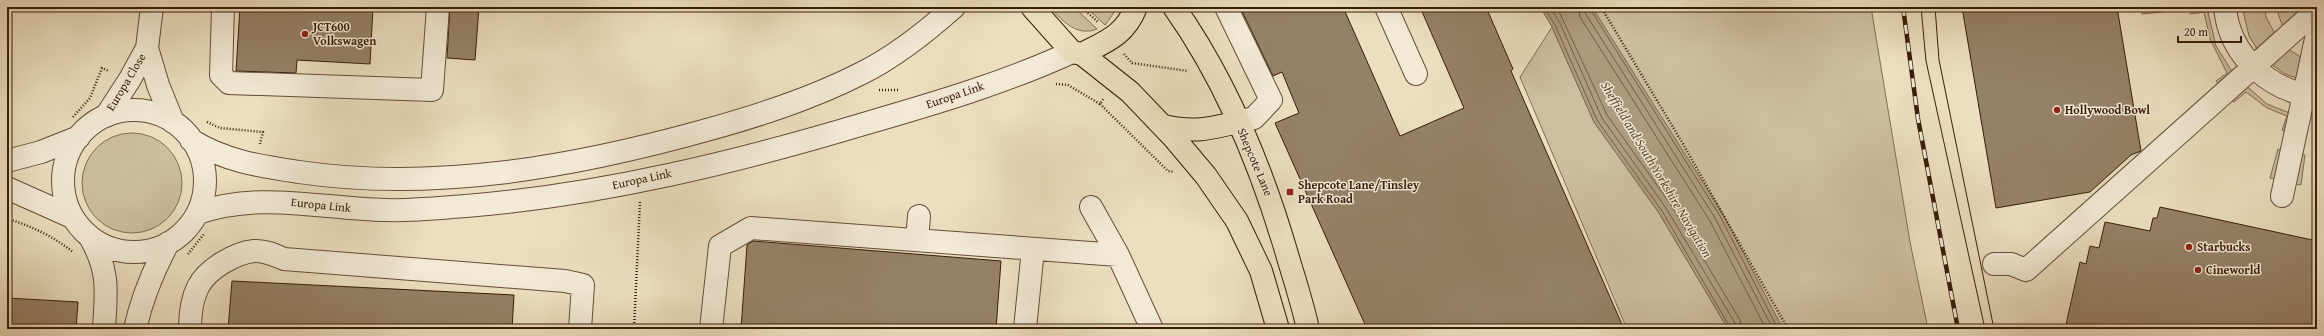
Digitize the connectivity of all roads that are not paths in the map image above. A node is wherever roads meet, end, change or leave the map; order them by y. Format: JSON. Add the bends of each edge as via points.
{"nodes":[{"id":1,"x":152,"y":7,"type":"edge"},
{"id":2,"x":223,"y":7,"type":"edge"},
{"id":3,"x":438,"y":7,"type":"edge"},
{"id":4,"x":954,"y":7,"type":"edge"},
{"id":5,"x":1032,"y":7,"type":"edge"},
{"id":6,"x":1136,"y":7,"type":"edge"},
{"id":7,"x":1174,"y":7,"type":"edge"},
{"id":8,"x":1226,"y":7,"type":"edge"},
{"id":9,"x":1386,"y":7,"type":"edge"},
{"id":10,"x":2225,"y":7,"type":"edge"},
{"id":11,"x":2317,"y":10,"type":"edge"},
{"id":12,"x":2317,"y":34,"type":"edge"},
{"id":13,"x":147,"y":48,"type":"junction"},
{"id":14,"x":1077,"y":53,"type":"junction"},
{"id":15,"x":2253,"y":67,"type":"junction"},
{"id":16,"x":1416,"y":74,"type":"dead end"},
{"id":17,"x":2310,"y":96,"type":"edge"},
{"id":18,"x":106,"y":116,"type":"junction"},
{"id":19,"x":173,"y":122,"type":"junction"},
{"id":20,"x":1238,"y":122,"type":"junction"},
{"id":21,"x":1164,"y":126,"type":"junction"},
{"id":22,"x":74,"y":129,"type":"junction"},
{"id":23,"x":191,"y":140,"type":"junction"},
{"id":24,"x":7,"y":161,"type":"edge"},
{"id":25,"x":7,"y":188,"type":"edge"},
{"id":26,"x":2282,"y":196,"type":"dead end"},
{"id":27,"x":1091,"y":207,"type":"dead end"},
{"id":28,"x":198,"y":212,"type":"junction"},
{"id":29,"x":919,"y":216,"type":"dead end"},
{"id":30,"x":72,"y":217,"type":"junction"},
{"id":31,"x":91,"y":239,"type":"junction"},
{"id":32,"x":917,"y":240,"type":"junction"},
{"id":33,"x":168,"y":243,"type":"junction"},
{"id":34,"x":1033,"y":249,"type":"junction"},
{"id":35,"x":1118,"y":255,"type":"junction"},
{"id":36,"x":1994,"y":264,"type":"dead end"},
{"id":37,"x":1306,"y":323,"type":"edge"},
{"id":38,"x":1277,"y":327,"type":"edge"},
{"id":39,"x":104,"y":329,"type":"edge"},
{"id":40,"x":135,"y":329,"type":"edge"},
{"id":41,"x":190,"y":329,"type":"edge"},
{"id":42,"x":580,"y":329,"type":"edge"},
{"id":43,"x":711,"y":329,"type":"edge"},
{"id":44,"x":1025,"y":329,"type":"edge"},
{"id":45,"x":1152,"y":329,"type":"edge"}],
"edges":[{"from":1,"to":13,"type":"street","name":"Europa Close"},
{"from":2,"to":3,"type":"street","via":[[221,75],[229,83],[432,90]]},
{"from":4,"to":23,"type":"street","via":[[893,56],[840,84],[788,105],[665,141],[554,165],[502,174],[466,176],[391,179],[335,177],[233,160],[211,152]]},
{"from":5,"to":14,"type":"highway"},
{"from":6,"to":14,"type":"highway","via":[[1127,26],[1120,33]]},
{"from":7,"to":20,"type":"highway","name":"Shepcote Lane","via":[[1207,61]]},
{"from":8,"to":20,"type":"street","via":[[1271,100],[1254,118]]},
{"from":9,"to":16,"type":"street"},
{"from":10,"to":15,"type":"street","via":[[2235,42]]},
{"from":11,"to":15,"type":"street"},
{"from":12,"to":17,"type":"street"},
{"from":13,"to":18,"type":"street","name":"Europa Close"},
{"from":13,"to":19,"type":"street","name":"Europa Close"},
{"from":14,"to":21,"type":"highway","via":[[1130,92]]},
{"from":14,"to":28,"type":"street","name":"Europa Link","via":[[886,118],[797,144],[637,182],[528,198],[424,209],[385,210],[286,201],[251,201]]},
{"from":15,"to":17,"type":"street","via":[[2274,84]]},
{"from":15,"to":36,"type":"street","via":[[2026,270],[2011,264]]},
{"from":17,"to":26,"type":"street"},
{"from":18,"to":19,"type":"street","via":[[123,111],[140,111],[157,114]]},
{"from":18,"to":22,"type":"street","via":[[91,125]]},
{"from":19,"to":23,"type":"street"},
{"from":20,"to":21,"type":"highway","via":[[1210,129],[1185,131]]},
{"from":20,"to":37,"type":"highway","name":"Shepcote Lane","via":[[1272,201]]},
{"from":21,"to":38,"type":"highway","via":[[1206,176],[1240,228],[1261,271]]},
{"from":22,"to":24,"type":"street","via":[[42,152]]},
{"from":22,"to":30,"type":"street","via":[[63,176],[65,197]]},
{"from":23,"to":28,"type":"street","via":[[198,151],[205,175]]},
{"from":25,"to":30,"type":"street"},
{"from":27,"to":35,"type":"street"},
{"from":28,"to":33,"type":"street","via":[[185,230]]},
{"from":29,"to":32,"type":"street"},
{"from":30,"to":31,"type":"street"},
{"from":31,"to":33,"type":"street","via":[[103,246],[129,252],[149,250]]},
{"from":31,"to":39,"type":"street","via":[[99,254],[105,277],[107,297]]},
{"from":32,"to":34,"type":"street"},
{"from":32,"to":43,"type":"street","via":[[751,228],[720,246]]},
{"from":33,"to":40,"type":"street","via":[[141,301]]},
{"from":34,"to":35,"type":"street"},
{"from":34,"to":44,"type":"street"},
{"from":35,"to":45,"type":"street"},
{"from":37,"to":38,"type":"highway"},
{"from":41,"to":42,"type":"street","via":[[198,286],[207,275],[230,259],[254,251],[272,253],[284,259],[565,281],[583,285]]}]}
